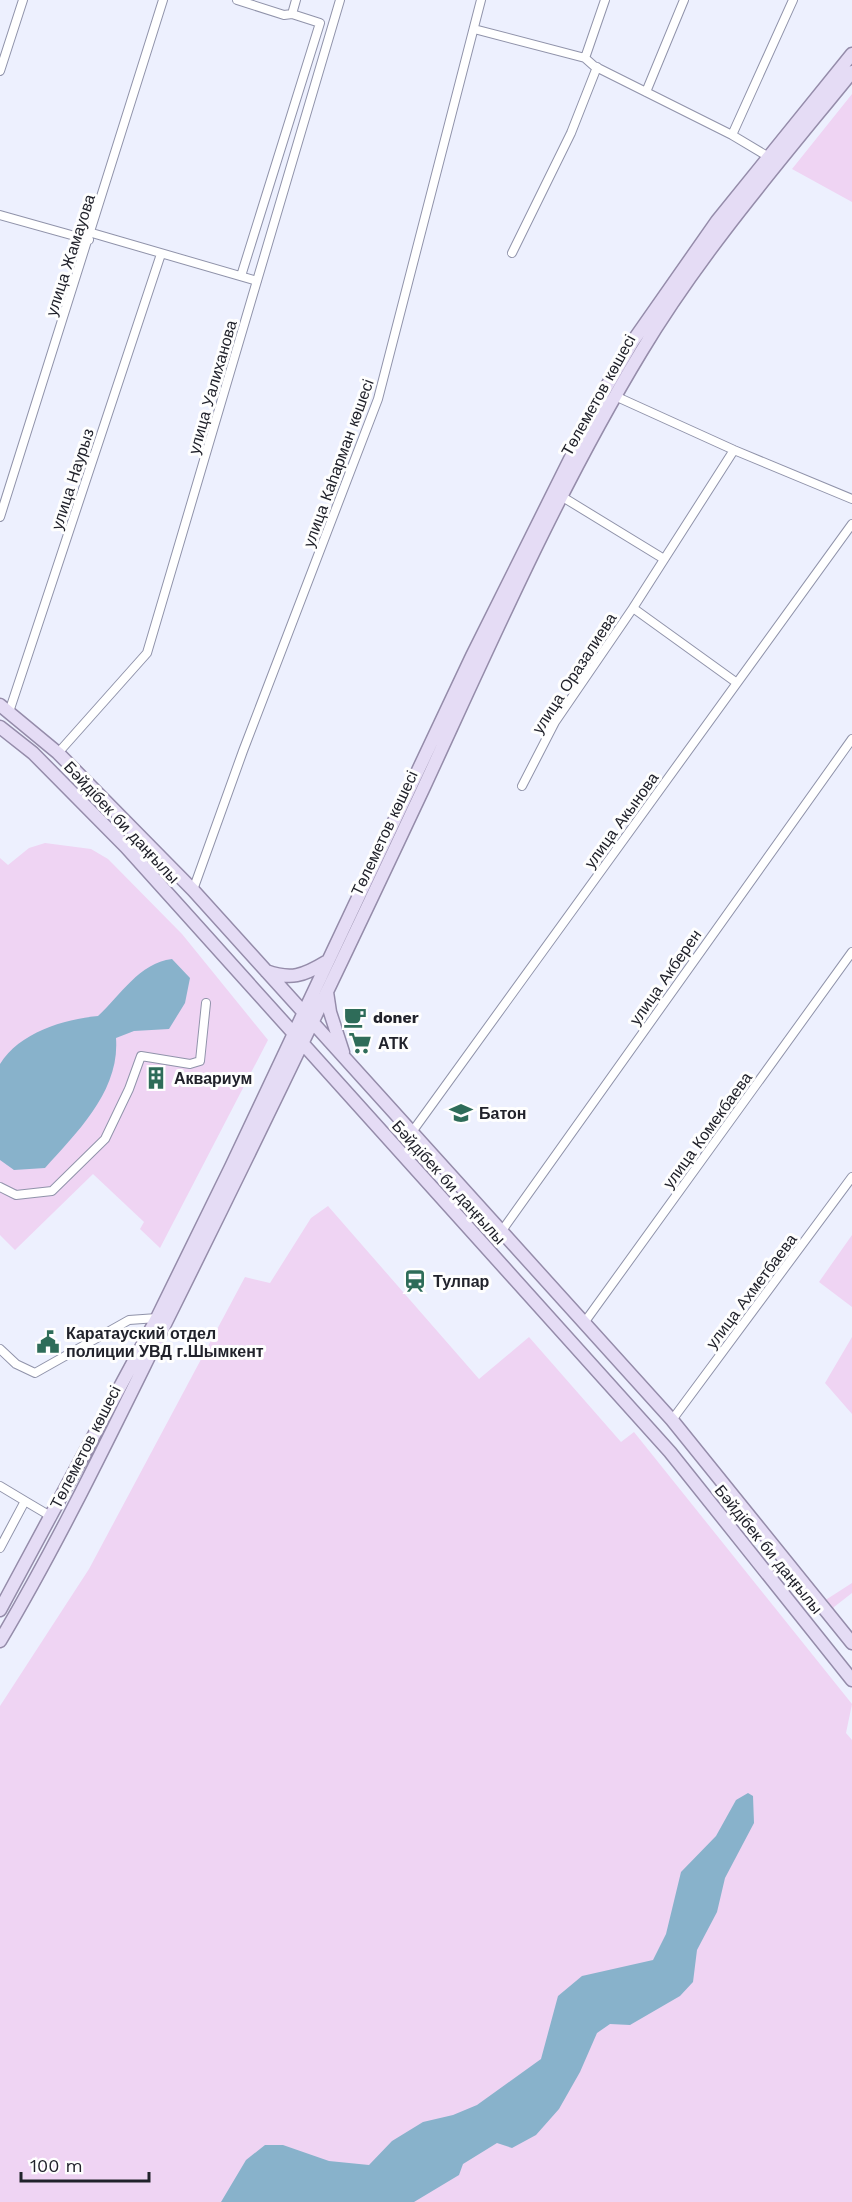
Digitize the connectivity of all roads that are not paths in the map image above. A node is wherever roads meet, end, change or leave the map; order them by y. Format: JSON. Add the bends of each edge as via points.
{"nodes":[{"id":1,"x":23,"y":0,"type":"edge"},
{"id":2,"x":163,"y":0,"type":"edge"},
{"id":3,"x":237,"y":0,"type":"edge"},
{"id":4,"x":296,"y":0,"type":"edge"},
{"id":5,"x":340,"y":0,"type":"edge"},
{"id":6,"x":481,"y":0,"type":"edge"},
{"id":7,"x":605,"y":0,"type":"edge"},
{"id":8,"x":684,"y":0,"type":"edge"},
{"id":9,"x":793,"y":0,"type":"edge"},
{"id":10,"x":292,"y":14,"type":"junction"},
{"id":11,"x":474,"y":28,"type":"junction"},
{"id":12,"x":852,"y":54,"type":"edge"},
{"id":13,"x":585,"y":58,"type":"junction"},
{"id":14,"x":597,"y":67,"type":"junction"},
{"id":15,"x":0,"y":71,"type":"edge"},
{"id":16,"x":852,"y":72,"type":"edge"},
{"id":17,"x":646,"y":92,"type":"junction"},
{"id":18,"x":732,"y":135,"type":"junction"},
{"id":19,"x":773,"y":160,"type":"junction"},
{"id":20,"x":0,"y":215,"type":"edge"},
{"id":21,"x":91,"y":237,"type":"junction"},
{"id":22,"x":512,"y":253,"type":"dead end"},
{"id":23,"x":161,"y":254,"type":"junction"},
{"id":24,"x":241,"y":276,"type":"junction"},
{"id":25,"x":257,"y":281,"type":"junction"},
{"id":26,"x":615,"y":396,"type":"junction"},
{"id":27,"x":734,"y":450,"type":"junction"},
{"id":28,"x":561,"y":496,"type":"junction"},
{"id":29,"x":852,"y":499,"type":"edge"},
{"id":30,"x":0,"y":517,"type":"edge"},
{"id":31,"x":852,"y":524,"type":"edge"},
{"id":32,"x":664,"y":559,"type":"junction"},
{"id":33,"x":633,"y":608,"type":"junction"},
{"id":34,"x":737,"y":683,"type":"junction"},
{"id":35,"x":5,"y":709,"type":"edge"},
{"id":36,"x":0,"y":727,"type":"edge"},
{"id":37,"x":852,"y":739,"type":"edge"},
{"id":38,"x":58,"y":753,"type":"junction"},
{"id":39,"x":522,"y":786,"type":"dead end"},
{"id":40,"x":193,"y":890,"type":"junction"},
{"id":41,"x":852,"y":952,"type":"edge"},
{"id":42,"x":326,"y":962,"type":"junction"},
{"id":43,"x":265,"y":970,"type":"junction"},
{"id":44,"x":327,"y":992,"type":"junction"},
{"id":45,"x":206,"y":1002,"type":"dead end"},
{"id":46,"x":303,"y":1012,"type":"junction"},
{"id":47,"x":312,"y":1023,"type":"junction"},
{"id":48,"x":292,"y":1034,"type":"junction"},
{"id":49,"x":302,"y":1045,"type":"junction"},
{"id":50,"x":345,"y":1059,"type":"junction"},
{"id":51,"x":412,"y":1132,"type":"junction"},
{"id":52,"x":852,"y":1177,"type":"edge"},
{"id":53,"x":0,"y":1187,"type":"edge"},
{"id":54,"x":462,"y":1188,"type":"junction"},
{"id":55,"x":447,"y":1204,"type":"junction"},
{"id":56,"x":501,"y":1232,"type":"junction"},
{"id":57,"x":157,"y":1317,"type":"junction"},
{"id":58,"x":584,"y":1323,"type":"junction"},
{"id":59,"x":0,"y":1348,"type":"edge"},
{"id":60,"x":672,"y":1420,"type":"junction"},
{"id":61,"x":0,"y":1486,"type":"edge"},
{"id":62,"x":26,"y":1501,"type":"junction"},
{"id":63,"x":52,"y":1517,"type":"junction"},
{"id":64,"x":0,"y":1548,"type":"edge"},
{"id":65,"x":0,"y":1610,"type":"edge"},
{"id":66,"x":0,"y":1641,"type":"edge"},
{"id":67,"x":852,"y":1643,"type":"edge"},
{"id":68,"x":852,"y":1680,"type":"edge"}],
"edges":[{"from":1,"to":15,"type":"street"},
{"from":2,"to":21,"type":"street","name":"улица Жамауова"},
{"from":3,"to":10,"type":"street"},
{"from":4,"to":10,"type":"street"},
{"from":5,"to":25,"type":"street","name":"улица Уалиханова"},
{"from":6,"to":11,"type":"street","name":"улица Каһарман көшесі"},
{"from":7,"to":13,"type":"street"},
{"from":8,"to":17,"type":"street"},
{"from":9,"to":18,"type":"street"},
{"from":10,"to":24,"type":"street","via":[[320,23]]},
{"from":11,"to":13,"type":"street"},
{"from":11,"to":40,"type":"street","name":"улица Каһарман көшесі","via":[[378,399]]},
{"from":12,"to":19,"type":"main road","name":"Төлеметов көшесі"},
{"from":13,"to":14,"type":"street"},
{"from":14,"to":17,"type":"street"},
{"from":14,"to":22,"type":"street","via":[[571,133]]},
{"from":16,"to":19,"type":"main road","name":"Төлеметов көшесі"},
{"from":17,"to":18,"type":"street"},
{"from":18,"to":19,"type":"street"},
{"from":19,"to":26,"type":"main road","name":"Төлеметов көшесі","via":[[643,348]]},
{"from":19,"to":42,"type":"main road","name":"Төлеметов көшесі","via":[[667,291],[604,391]]},
{"from":20,"to":21,"type":"street"},
{"from":21,"to":23,"type":"street"},
{"from":21,"to":30,"type":"street","name":"улица Жамауова"},
{"from":23,"to":24,"type":"street"},
{"from":23,"to":35,"type":"street","name":"улица Наурыз"},
{"from":24,"to":25,"type":"street"},
{"from":25,"to":38,"type":"street","name":"улица Уалиханова","via":[[147,653]]},
{"from":26,"to":27,"type":"street"},
{"from":26,"to":28,"type":"main road","name":"Төлеметов көшесі"},
{"from":27,"to":29,"type":"street"},
{"from":27,"to":32,"type":"street","name":"улица Оразалиева"},
{"from":28,"to":32,"type":"street"},
{"from":28,"to":44,"type":"main road","name":"Төлеметов көшесі"},
{"from":31,"to":34,"type":"street","name":"улица Акынова"},
{"from":32,"to":33,"type":"street","name":"улица Оразалиева"},
{"from":33,"to":34,"type":"street","name":"улица Оразалиева"},
{"from":33,"to":39,"type":"street","name":"улица Оразалиева","via":[[555,722]]},
{"from":34,"to":51,"type":"street","name":"улица Акынова"},
{"from":35,"to":38,"type":"main road","name":"Бәйдібек би даңғылы"},
{"from":36,"to":48,"type":"main road","name":"Бәйдібек би даңғылы","via":[[33,753],[126,847]]},
{"from":37,"to":56,"type":"street","name":"улица Акберен"},
{"from":38,"to":40,"type":"main road","name":"Бәйдібек би даңғылы"},
{"from":40,"to":43,"type":"main road","name":"Бәйдібек би даңғылы"},
{"from":41,"to":58,"type":"street","name":"улица Комекбаева"},
{"from":42,"to":43,"type":"main road","via":[[298,977],[288,978]]},
{"from":42,"to":46,"type":"main road","name":"Төлеметов көшесі"},
{"from":43,"to":46,"type":"main road","name":"Бәйдібек би даңғылы"},
{"from":44,"to":47,"type":"main road","name":"Төлеметов көшесі"},
{"from":44,"to":50,"type":"main road"},
{"from":45,"to":53,"type":"street","via":[[200,1060],[189,1064],[141,1056],[105,1139],[52,1191],[16,1194]]},
{"from":46,"to":47,"type":"main road","name":"Бәйдібек би даңғылы"},
{"from":46,"to":48,"type":"main road","name":"Төлеметов көшесі"},
{"from":47,"to":49,"type":"main road","name":"Төлеметов көшесі"},
{"from":47,"to":50,"type":"main road","name":"Бәйдібек би даңғылы"},
{"from":48,"to":49,"type":"main road","name":"Бәйдібек би даңғылы"},
{"from":48,"to":57,"type":"main road","name":"Төлеметов көшесі"},
{"from":49,"to":55,"type":"main road","name":"Бәйдібек би даңғылы"},
{"from":49,"to":66,"type":"main road","name":"Төлеметов көшесі","via":[[78,1498]]},
{"from":50,"to":51,"type":"main road","name":"Бәйдібек би даңғылы"},
{"from":51,"to":54,"type":"main road","name":"Бәйдібек би даңғылы"},
{"from":52,"to":60,"type":"street","name":"улица Ахметбаева"},
{"from":54,"to":55,"type":"main road"},
{"from":54,"to":56,"type":"main road","name":"Бәйдібек би даңғылы"},
{"from":55,"to":68,"type":"main road","name":"Бәйдібек би даңғылы","via":[[670,1452]]},
{"from":56,"to":58,"type":"main road","name":"Бәйдібек би даңғылы"},
{"from":57,"to":59,"type":"street","via":[[129,1320],[35,1373],[16,1364]]},
{"from":57,"to":63,"type":"main road","name":"Төлеметов көшесі"},
{"from":58,"to":60,"type":"main road","name":"Бәйдібек би даңғылы"},
{"from":60,"to":67,"type":"main road","name":"Бәйдібек би даңғылы"},
{"from":61,"to":62,"type":"street"},
{"from":62,"to":63,"type":"street"},
{"from":62,"to":64,"type":"street"},
{"from":63,"to":65,"type":"main road","name":"Төлеметов көшесі"}]}
